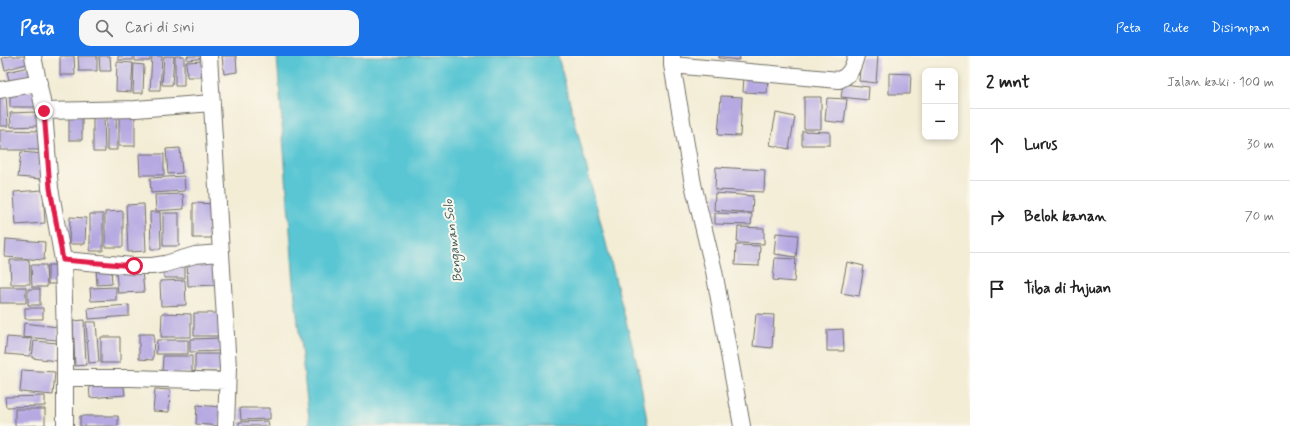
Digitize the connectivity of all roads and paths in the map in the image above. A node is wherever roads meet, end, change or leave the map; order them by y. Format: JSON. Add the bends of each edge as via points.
{"nodes":[{"id":1,"x":33,"y":56,"type":"edge"},
{"id":2,"x":209,"y":56,"type":"edge"},
{"id":3,"x":856,"y":56,"type":"edge"},
{"id":4,"x":672,"y":60,"type":"edge"},
{"id":5,"x":39,"y":83,"type":"junction"},
{"id":6,"x":0,"y":90,"type":"edge"},
{"id":7,"x":212,"y":103,"type":"junction"},
{"id":8,"x":44,"y":111,"type":"junction"},
{"id":9,"x":220,"y":253,"type":"junction"},
{"id":10,"x":63,"y":260,"type":"junction"},
{"id":11,"x":65,"y":378,"type":"junction"},
{"id":12,"x":227,"y":381,"type":"junction"},
{"id":13,"x":65,"y":426,"type":"edge"},
{"id":14,"x":226,"y":426,"type":"edge"},
{"id":15,"x":742,"y":426,"type":"edge"}],
"edges":[{"from":1,"to":5,"type":"street"},
{"from":2,"to":7,"type":"street"},
{"from":3,"to":4,"type":"street","via":[[850,74],[839,80]]},
{"from":4,"to":15,"type":"street","via":[[693,184],[714,271]]},
{"from":5,"to":6,"type":"street"},
{"from":5,"to":8,"type":"street"},
{"from":7,"to":8,"type":"street","via":[[136,109]]},
{"from":7,"to":9,"type":"street"},
{"from":8,"to":10,"type":"street","via":[[50,188]]},
{"from":9,"to":10,"type":"street","via":[[195,255],[152,266]]},
{"from":9,"to":12,"type":"street"},
{"from":10,"to":11,"type":"street"},
{"from":11,"to":12,"type":"street"},
{"from":11,"to":13,"type":"street"},
{"from":12,"to":14,"type":"street"}]}
